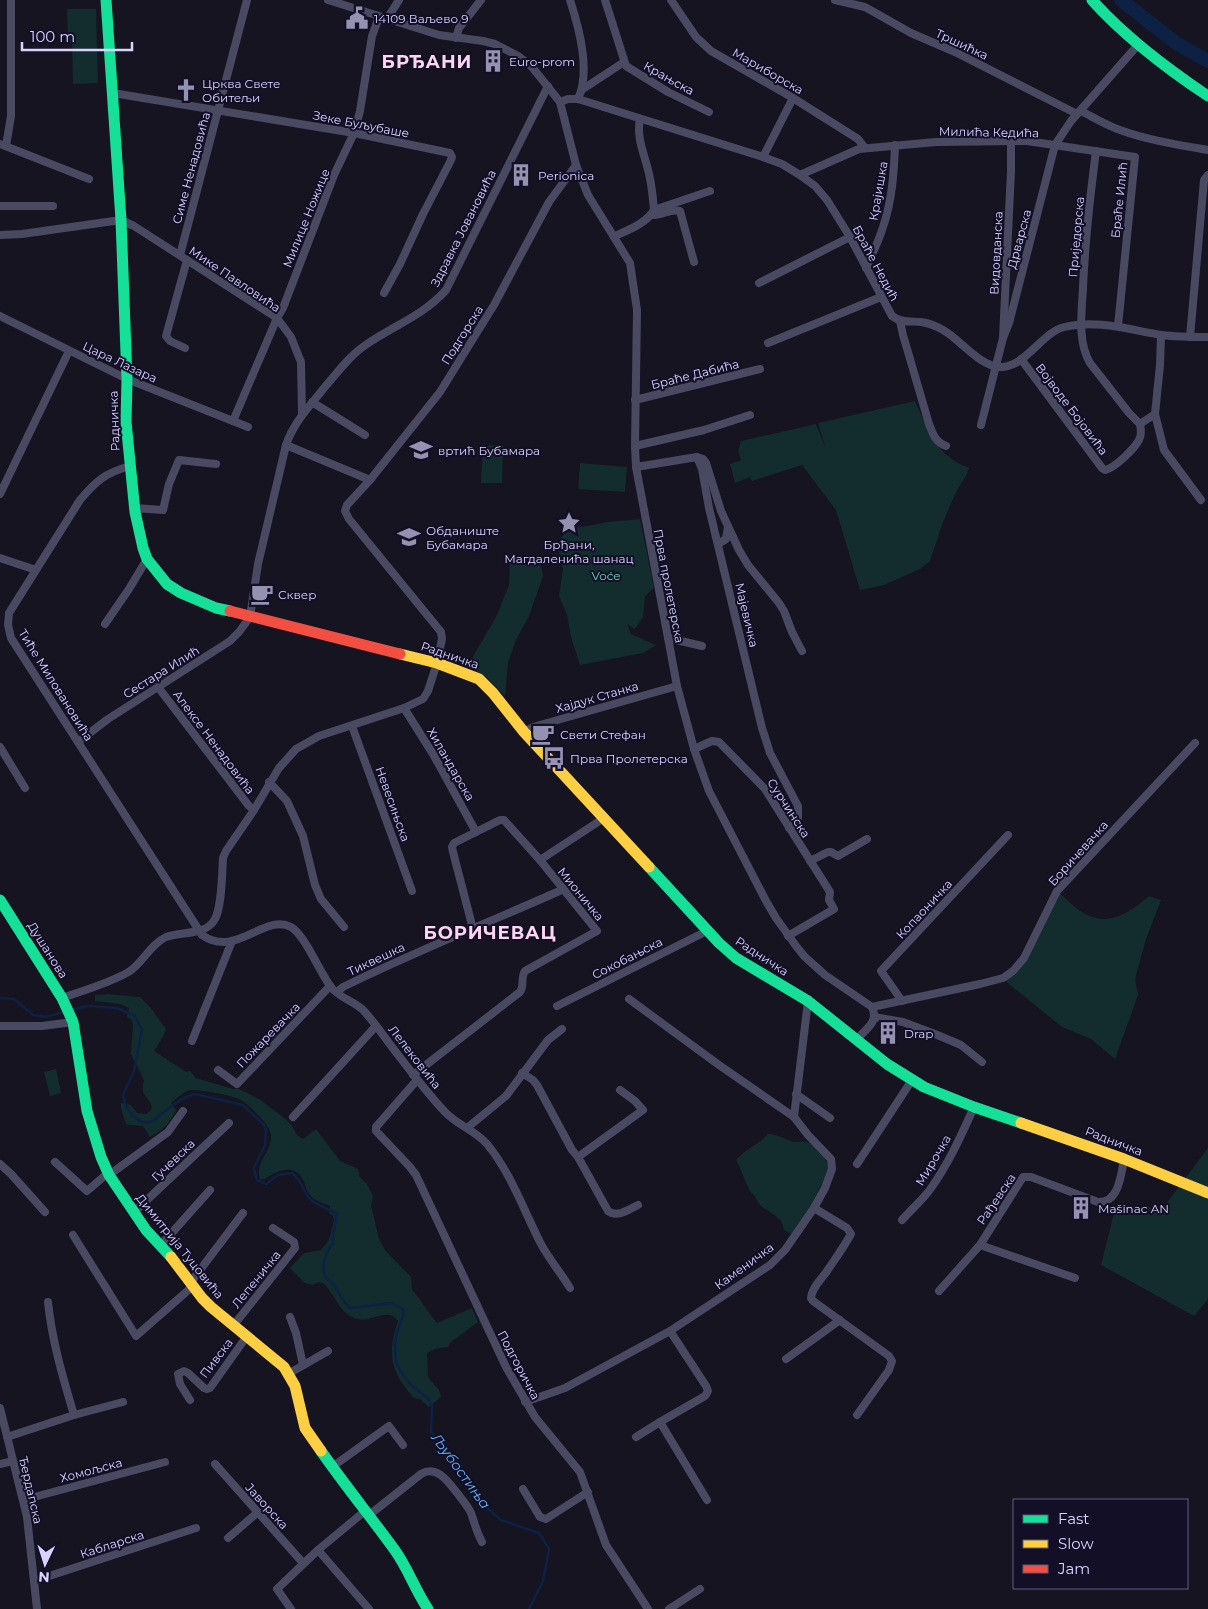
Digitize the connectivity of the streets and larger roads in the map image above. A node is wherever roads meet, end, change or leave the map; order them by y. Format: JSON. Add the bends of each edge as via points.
{"nodes":[{"id":1,"x":11,"y":0,"type":"edge"},
{"id":2,"x":106,"y":0,"type":"edge"},
{"id":3,"x":247,"y":0,"type":"edge"},
{"id":4,"x":328,"y":0,"type":"edge"},
{"id":5,"x":399,"y":0,"type":"edge"},
{"id":6,"x":481,"y":0,"type":"edge"},
{"id":7,"x":570,"y":0,"type":"edge"},
{"id":8,"x":605,"y":0,"type":"edge"},
{"id":9,"x":671,"y":0,"type":"edge"},
{"id":10,"x":835,"y":0,"type":"edge"},
{"id":11,"x":1092,"y":0,"type":"edge"},
{"id":12,"x":340,"y":2,"type":"edge"},
{"id":13,"x":383,"y":18,"type":"junction"},
{"id":14,"x":456,"y":38,"type":"junction"},
{"id":15,"x":1137,"y":46,"type":"junction"},
{"id":16,"x":624,"y":62,"type":"junction"},
{"id":17,"x":548,"y":86,"type":"junction"},
{"id":18,"x":583,"y":89,"type":"junction"},
{"id":19,"x":113,"y":93,"type":"junction"},
{"id":20,"x":1208,"y":96,"type":"edge"},
{"id":21,"x":793,"y":98,"type":"junction"},
{"id":22,"x":578,"y":99,"type":"junction"},
{"id":23,"x":560,"y":102,"type":"junction"},
{"id":24,"x":218,"y":110,"type":"junction"},
{"id":25,"x":709,"y":112,"type":"dead end"},
{"id":26,"x":1079,"y":112,"type":"junction"},
{"id":27,"x":640,"y":119,"type":"junction"},
{"id":28,"x":354,"y":133,"type":"junction"},
{"id":29,"x":1011,"y":141,"type":"junction"},
{"id":30,"x":3,"y":145,"type":"edge"},
{"id":31,"x":896,"y":145,"type":"junction"},
{"id":32,"x":1055,"y":145,"type":"junction"},
{"id":33,"x":865,"y":148,"type":"junction"},
{"id":34,"x":1208,"y":150,"type":"edge"},
{"id":35,"x":1096,"y":152,"type":"junction"},
{"id":36,"x":763,"y":157,"type":"junction"},
{"id":37,"x":576,"y":165,"type":"junction"},
{"id":38,"x":800,"y":175,"type":"junction"},
{"id":39,"x":1208,"y":175,"type":"edge"},
{"id":40,"x":89,"y":179,"type":"dead end"},
{"id":41,"x":710,"y":191,"type":"dead end"},
{"id":42,"x":0,"y":206,"type":"edge"},
{"id":43,"x":53,"y":206,"type":"dead end"},
{"id":44,"x":653,"y":213,"type":"junction"},
{"id":45,"x":120,"y":220,"type":"junction"},
{"id":46,"x":0,"y":235,"type":"edge"},
{"id":47,"x":615,"y":236,"type":"junction"},
{"id":48,"x":850,"y":237,"type":"junction"},
{"id":49,"x":184,"y":257,"type":"junction"},
{"id":50,"x":694,"y":262,"type":"dead end"},
{"id":51,"x":866,"y":268,"type":"junction"},
{"id":52,"x":759,"y":282,"type":"dead end"},
{"id":53,"x":384,"y":293,"type":"dead end"},
{"id":54,"x":881,"y":297,"type":"junction"},
{"id":55,"x":0,"y":316,"type":"edge"},
{"id":56,"x":276,"y":318,"type":"junction"},
{"id":57,"x":900,"y":321,"type":"junction"},
{"id":58,"x":1081,"y":325,"type":"junction"},
{"id":59,"x":1118,"y":326,"type":"junction"},
{"id":60,"x":1161,"y":335,"type":"junction"},
{"id":61,"x":1190,"y":337,"type":"junction"},
{"id":62,"x":1208,"y":337,"type":"edge"},
{"id":63,"x":1003,"y":338,"type":"junction"},
{"id":64,"x":768,"y":343,"type":"dead end"},
{"id":65,"x":186,"y":348,"type":"dead end"},
{"id":66,"x":69,"y":350,"type":"junction"},
{"id":67,"x":1021,"y":359,"type":"junction"},
{"id":68,"x":997,"y":366,"type":"junction"},
{"id":69,"x":760,"y":369,"type":"dead end"},
{"id":70,"x":127,"y":379,"type":"junction"},
{"id":71,"x":635,"y":400,"type":"junction"},
{"id":72,"x":312,"y":402,"type":"junction"},
{"id":73,"x":302,"y":413,"type":"junction"},
{"id":74,"x":1155,"y":414,"type":"junction"},
{"id":75,"x":750,"y":415,"type":"dead end"},
{"id":76,"x":233,"y":421,"type":"junction"},
{"id":77,"x":1140,"y":424,"type":"junction"},
{"id":78,"x":981,"y":425,"type":"dead end"},
{"id":79,"x":248,"y":427,"type":"dead end"},
{"id":80,"x":365,"y":435,"type":"dead end"},
{"id":81,"x":286,"y":445,"type":"junction"},
{"id":82,"x":635,"y":446,"type":"junction"},
{"id":83,"x":946,"y":446,"type":"dead end"},
{"id":84,"x":697,"y":457,"type":"junction"},
{"id":85,"x":216,"y":464,"type":"dead end"},
{"id":86,"x":130,"y":466,"type":"junction"},
{"id":87,"x":636,"y":467,"type":"junction"},
{"id":88,"x":370,"y":480,"type":"junction"},
{"id":89,"x":0,"y":494,"type":"edge"},
{"id":90,"x":1201,"y":500,"type":"dead end"},
{"id":91,"x":134,"y":508,"type":"junction"},
{"id":92,"x":728,"y":528,"type":"junction"},
{"id":93,"x":718,"y":544,"type":"junction"},
{"id":94,"x":0,"y":558,"type":"edge"},
{"id":95,"x":147,"y":559,"type":"junction"},
{"id":96,"x":36,"y":570,"type":"junction"},
{"id":97,"x":250,"y":617,"type":"junction"},
{"id":98,"x":105,"y":624,"type":"dead end"},
{"id":99,"x":668,"y":638,"type":"junction"},
{"id":100,"x":702,"y":646,"type":"dead end"},
{"id":101,"x":802,"y":651,"type":"dead end"},
{"id":102,"x":437,"y":663,"type":"junction"},
{"id":103,"x":677,"y":686,"type":"junction"},
{"id":104,"x":158,"y":687,"type":"junction"},
{"id":105,"x":404,"y":708,"type":"junction"},
{"id":106,"x":352,"y":726,"type":"junction"},
{"id":107,"x":524,"y":732,"type":"junction"},
{"id":108,"x":78,"y":742,"type":"junction"},
{"id":109,"x":1195,"y":743,"type":"dead end"},
{"id":110,"x":0,"y":747,"type":"edge"},
{"id":111,"x":694,"y":749,"type":"junction"},
{"id":112,"x":269,"y":782,"type":"junction"},
{"id":113,"x":26,"y":788,"type":"dead end"},
{"id":114,"x":254,"y":810,"type":"junction"},
{"id":115,"x":604,"y":818,"type":"junction"},
{"id":116,"x":789,"y":828,"type":"junction"},
{"id":117,"x":476,"y":832,"type":"junction"},
{"id":118,"x":1008,"y":835,"type":"dead end"},
{"id":119,"x":866,"y":839,"type":"dead end"},
{"id":120,"x":540,"y":860,"type":"junction"},
{"id":121,"x":810,"y":862,"type":"junction"},
{"id":122,"x":564,"y":889,"type":"junction"},
{"id":123,"x":412,"y":891,"type":"dead end"},
{"id":124,"x":0,"y":900,"type":"edge"},
{"id":125,"x":344,"y":927,"type":"dead end"},
{"id":126,"x":473,"y":929,"type":"junction"},
{"id":127,"x":707,"y":930,"type":"junction"},
{"id":128,"x":198,"y":931,"type":"junction"},
{"id":129,"x":788,"y":936,"type":"junction"},
{"id":130,"x":232,"y":942,"type":"junction"},
{"id":131,"x":330,"y":986,"type":"junction"},
{"id":132,"x":337,"y":992,"type":"junction"},
{"id":133,"x":629,"y":999,"type":"dead end"},
{"id":134,"x":808,"y":1001,"type":"junction"},
{"id":135,"x":902,"y":1001,"type":"junction"},
{"id":136,"x":557,"y":1006,"type":"dead end"},
{"id":137,"x":872,"y":1007,"type":"junction"},
{"id":138,"x":68,"y":1010,"type":"junction"},
{"id":139,"x":874,"y":1017,"type":"junction"},
{"id":140,"x":0,"y":1026,"type":"edge"},
{"id":141,"x":376,"y":1026,"type":"junction"},
{"id":142,"x":562,"y":1029,"type":"dead end"},
{"id":143,"x":857,"y":1038,"type":"junction"},
{"id":144,"x":192,"y":1041,"type":"dead end"},
{"id":145,"x":982,"y":1062,"type":"dead end"},
{"id":146,"x":218,"y":1070,"type":"dead end"},
{"id":147,"x":522,"y":1073,"type":"junction"},
{"id":148,"x":415,"y":1077,"type":"junction"},
{"id":149,"x":912,"y":1080,"type":"junction"},
{"id":150,"x":620,"y":1090,"type":"dead end"},
{"id":151,"x":796,"y":1094,"type":"junction"},
{"id":152,"x":974,"y":1107,"type":"junction"},
{"id":153,"x":183,"y":1111,"type":"dead end"},
{"id":154,"x":293,"y":1116,"type":"dead end"},
{"id":155,"x":794,"y":1117,"type":"junction"},
{"id":156,"x":830,"y":1118,"type":"dead end"},
{"id":157,"x":229,"y":1123,"type":"dead end"},
{"id":158,"x":376,"y":1127,"type":"joint"},
{"id":159,"x":467,"y":1128,"type":"junction"},
{"id":160,"x":578,"y":1157,"type":"junction"},
{"id":161,"x":1124,"y":1159,"type":"junction"},
{"id":162,"x":55,"y":1162,"type":"dead end"},
{"id":163,"x":0,"y":1164,"type":"edge"},
{"id":164,"x":857,"y":1164,"type":"dead end"},
{"id":165,"x":109,"y":1174,"type":"junction"},
{"id":166,"x":210,"y":1190,"type":"dead end"},
{"id":167,"x":1208,"y":1193,"type":"edge"},
{"id":168,"x":638,"y":1205,"type":"dead end"},
{"id":169,"x":814,"y":1208,"type":"junction"},
{"id":170,"x":45,"y":1212,"type":"dead end"},
{"id":171,"x":133,"y":1213,"type":"junction"},
{"id":172,"x":243,"y":1213,"type":"dead end"},
{"id":173,"x":902,"y":1220,"type":"dead end"},
{"id":174,"x":273,"y":1228,"type":"dead end"},
{"id":175,"x":73,"y":1235,"type":"dead end"},
{"id":176,"x":161,"y":1245,"type":"junction"},
{"id":177,"x":980,"y":1245,"type":"junction"},
{"id":178,"x":1075,"y":1278,"type":"dead end"},
{"id":179,"x":192,"y":1284,"type":"junction"},
{"id":180,"x":570,"y":1288,"type":"dead end"},
{"id":181,"x":939,"y":1290,"type":"dead end"},
{"id":182,"x":48,"y":1302,"type":"dead end"},
{"id":183,"x":290,"y":1317,"type":"dead end"},
{"id":184,"x":840,"y":1320,"type":"junction"},
{"id":185,"x":233,"y":1326,"type":"junction"},
{"id":186,"x":670,"y":1331,"type":"junction"},
{"id":187,"x":247,"y":1336,"type":"junction"},
{"id":188,"x":328,"y":1351,"type":"dead end"},
{"id":189,"x":786,"y":1359,"type":"dead end"},
{"id":190,"x":303,"y":1365,"type":"junction"},
{"id":191,"x":288,"y":1374,"type":"junction"},
{"id":192,"x":190,"y":1400,"type":"dead end"},
{"id":193,"x":123,"y":1402,"type":"dead end"},
{"id":194,"x":525,"y":1402,"type":"junction"},
{"id":195,"x":0,"y":1408,"type":"edge"},
{"id":196,"x":74,"y":1415,"type":"junction"},
{"id":197,"x":857,"y":1415,"type":"dead end"},
{"id":198,"x":660,"y":1422,"type":"junction"},
{"id":199,"x":7,"y":1437,"type":"junction"},
{"id":200,"x":636,"y":1437,"type":"dead end"},
{"id":201,"x":403,"y":1445,"type":"dead end"},
{"id":202,"x":13,"y":1461,"type":"junction"},
{"id":203,"x":165,"y":1462,"type":"dead end"},
{"id":204,"x":0,"y":1464,"type":"edge"},
{"id":205,"x":214,"y":1464,"type":"dead end"},
{"id":206,"x":332,"y":1467,"type":"junction"},
{"id":207,"x":523,"y":1489,"type":"dead end"},
{"id":208,"x":588,"y":1492,"type":"junction"},
{"id":209,"x":23,"y":1500,"type":"junction"},
{"id":210,"x":707,"y":1500,"type":"dead end"},
{"id":211,"x":258,"y":1512,"type":"junction"},
{"id":212,"x":366,"y":1513,"type":"junction"},
{"id":213,"x":196,"y":1528,"type":"dead end"},
{"id":214,"x":228,"y":1538,"type":"dead end"},
{"id":215,"x":482,"y":1542,"type":"dead end"},
{"id":216,"x":318,"y":1550,"type":"junction"},
{"id":217,"x":303,"y":1563,"type":"junction"},
{"id":218,"x":34,"y":1581,"type":"junction"},
{"id":219,"x":700,"y":1589,"type":"dead end"},
{"id":220,"x":37,"y":1609,"type":"edge"},
{"id":221,"x":291,"y":1609,"type":"edge"},
{"id":222,"x":369,"y":1609,"type":"edge"},
{"id":223,"x":428,"y":1609,"type":"edge"},
{"id":224,"x":648,"y":1609,"type":"edge"},
{"id":225,"x":669,"y":1609,"type":"edge"}],
"edges":[{"from":1,"to":30,"type":"street","via":[[11,116]]},
{"from":2,"to":19,"type":"street","name":"Радничка"},
{"from":3,"to":24,"type":"street","name":"Симе Ненадовића"},
{"from":4,"to":12,"type":"street","name":"Прва пролетерска"},
{"from":5,"to":13,"type":"street","name":"Милице Ножице"},
{"from":6,"to":14,"type":"street"},
{"from":7,"to":18,"type":"street","via":[[580,39]]},
{"from":8,"to":16,"type":"street"},
{"from":9,"to":21,"type":"street","name":"Мариборска","via":[[696,36],[711,51]]},
{"from":10,"to":26,"type":"street","name":"Тршићка","via":[[865,7],[911,33]]},
{"from":11,"to":15,"type":"street"},
{"from":12,"to":13,"type":"street","name":"Прва пролетерска"},
{"from":13,"to":14,"type":"street","name":"Прва пролетерска"},
{"from":13,"to":28,"type":"street","name":"Милице Ножице","via":[[372,36]]},
{"from":14,"to":17,"type":"street","name":"Прва пролетерска","via":[[490,42],[503,48],[532,67]]},
{"from":15,"to":20,"type":"street"},
{"from":15,"to":26,"type":"street","name":"Милића Кедића"},
{"from":16,"to":18,"type":"street"},
{"from":16,"to":25,"type":"street","name":"Крањска","via":[[668,92]]},
{"from":17,"to":23,"type":"street","name":"Прва пролетерска"},
{"from":17,"to":72,"type":"street","name":"Здравка Јовановића","via":[[446,290],[429,307],[365,345]]},
{"from":18,"to":22,"type":"street"},
{"from":19,"to":24,"type":"street","name":"Зеке Буљубаше"},
{"from":19,"to":45,"type":"street","name":"Радничка"},
{"from":21,"to":33,"type":"street","name":"Мариборска","via":[[858,139]]},
{"from":21,"to":36,"type":"street"},
{"from":22,"to":23,"type":"street","name":"Браће Недић"},
{"from":22,"to":27,"type":"street","name":"Браће Недић"},
{"from":23,"to":37,"type":"street","name":"Прва пролетерска"},
{"from":24,"to":28,"type":"street","name":"Зеке Буљубаше"},
{"from":24,"to":49,"type":"street","name":"Симе Ненадовића"},
{"from":26,"to":32,"type":"street","name":"Милића Кедића"},
{"from":26,"to":34,"type":"street","name":"Тршићка","via":[[1119,130]]},
{"from":27,"to":36,"type":"street","name":"Браће Недић"},
{"from":27,"to":44,"type":"street","via":[[640,143],[650,175]]},
{"from":28,"to":53,"type":"street","name":"Зеке Буљубаше","via":[[452,156]]},
{"from":28,"to":56,"type":"street","name":"Милице Ножице","via":[[334,175],[283,308]]},
{"from":29,"to":31,"type":"street","name":"Милића Кедића"},
{"from":29,"to":32,"type":"street","name":"Милића Кедића"},
{"from":29,"to":63,"type":"street","name":"Видовданска"},
{"from":30,"to":40,"type":"street"},
{"from":31,"to":33,"type":"street","name":"Милића Кедића"},
{"from":31,"to":51,"type":"street","name":"Крајишка","via":[[890,200]]},
{"from":32,"to":35,"type":"street","name":"Браће Илић"},
{"from":32,"to":63,"type":"street","name":"Дрварска"},
{"from":33,"to":38,"type":"street","name":"Милића Кедића"},
{"from":35,"to":58,"type":"street","name":"Приједорска","via":[[1088,213]]},
{"from":35,"to":59,"type":"street","name":"Браће Илић","via":[[1135,157]]},
{"from":36,"to":38,"type":"street","name":"Браће Недић"},
{"from":37,"to":47,"type":"street","name":"Прва пролетерска","via":[[588,195]]},
{"from":37,"to":88,"type":"street","name":"Подгорска","via":[[550,202],[454,371]]},
{"from":38,"to":48,"type":"street","name":"Браће Недић","via":[[827,200]]},
{"from":39,"to":61,"type":"street","via":[[1204,180]]},
{"from":41,"to":44,"type":"street"},
{"from":42,"to":43,"type":"street"},
{"from":44,"to":47,"type":"street"},
{"from":44,"to":50,"type":"street","via":[[680,212]]},
{"from":45,"to":46,"type":"street"},
{"from":45,"to":49,"type":"street","name":"Мике Павловића"},
{"from":45,"to":70,"type":"street","name":"Радничка"},
{"from":47,"to":71,"type":"street","name":"Прва пролетерска","via":[[630,263],[637,310]]},
{"from":48,"to":51,"type":"street","name":"Браће Недић"},
{"from":48,"to":52,"type":"street"},
{"from":49,"to":56,"type":"street","name":"Мике Павловића"},
{"from":49,"to":65,"type":"street","name":"Симе Ненадовића","via":[[166,336]]},
{"from":51,"to":54,"type":"street","name":"Браће Недић"},
{"from":54,"to":57,"type":"street","name":"Браће Недић","via":[[892,316]]},
{"from":54,"to":64,"type":"street"},
{"from":55,"to":66,"type":"street","name":"Цара Лазара"},
{"from":56,"to":73,"type":"street","name":"Мике Павловића","via":[[291,337],[301,362]]},
{"from":56,"to":76,"type":"street","name":"Милице Ножице"},
{"from":57,"to":68,"type":"street","via":[[921,322],[939,328],[985,363]]},
{"from":57,"to":83,"type":"street","via":[[929,424],[934,437]]},
{"from":58,"to":59,"type":"street"},
{"from":58,"to":67,"type":"street","via":[[1057,330]]},
{"from":58,"to":77,"type":"street","via":[[1090,363]]},
{"from":59,"to":60,"type":"street"},
{"from":60,"to":61,"type":"street"},
{"from":60,"to":74,"type":"street"},
{"from":61,"to":62,"type":"street"},
{"from":63,"to":68,"type":"street","name":"Видовданска"},
{"from":66,"to":70,"type":"street","name":"Цара Лазара"},
{"from":66,"to":89,"type":"street"},
{"from":67,"to":68,"type":"street","via":[[1008,366]]},
{"from":67,"to":77,"type":"street","name":"Војводе Бојовића","via":[[1105,470],[1140,440]]},
{"from":68,"to":78,"type":"street","name":"Видовданска"},
{"from":69,"to":71,"type":"street","name":"Браће Дабића"},
{"from":70,"to":76,"type":"street","name":"Цара Лазара"},
{"from":70,"to":86,"type":"street","name":"Радничка"},
{"from":71,"to":82,"type":"street","name":"Прва пролетерска"},
{"from":72,"to":73,"type":"street","name":"Здравка Јовановића"},
{"from":72,"to":80,"type":"street"},
{"from":73,"to":81,"type":"street","name":"Здравка Јовановића"},
{"from":74,"to":77,"type":"street"},
{"from":74,"to":90,"type":"street","via":[[1164,450]]},
{"from":75,"to":82,"type":"street"},
{"from":76,"to":79,"type":"street","name":"Цара Лазара"},
{"from":81,"to":88,"type":"street"},
{"from":81,"to":97,"type":"street","name":"Здравка Јовановића","via":[[258,564]]},
{"from":82,"to":87,"type":"street","name":"Прва пролетерска"},
{"from":84,"to":87,"type":"street"},
{"from":84,"to":92,"type":"street","via":[[706,463]]},
{"from":84,"to":93,"type":"street","name":"Мајевичка"},
{"from":85,"to":91,"type":"street","via":[[178,460],[163,510]]},
{"from":86,"to":91,"type":"street","name":"Радничка"},
{"from":86,"to":96,"type":"street","name":"Тиће Миловановића","via":[[111,472],[90,488]]},
{"from":87,"to":99,"type":"street","name":"Прва пролетерска"},
{"from":88,"to":102,"type":"street","name":"Подгорска","via":[[345,511],[441,632]]},
{"from":91,"to":95,"type":"street","name":"Радничка"},
{"from":92,"to":93,"type":"street","via":[[726,539]]},
{"from":92,"to":101,"type":"street","via":[[748,565],[784,611]]},
{"from":93,"to":116,"type":"street","name":"Мајевичка","via":[[762,728],[770,752],[798,806],[798,818]]},
{"from":94,"to":96,"type":"street"},
{"from":95,"to":97,"type":"street","name":"Радничка","via":[[163,580],[181,594]]},
{"from":95,"to":98,"type":"street"},
{"from":96,"to":108,"type":"street","name":"Тиће Миловановића","via":[[9,613],[9,633]]},
{"from":97,"to":102,"type":"street","name":"Радничка"},
{"from":97,"to":104,"type":"street","name":"Сестара Илић","via":[[230,641]]},
{"from":99,"to":100,"type":"street"},
{"from":99,"to":103,"type":"street","name":"Прва пролетерска"},
{"from":102,"to":105,"type":"street","via":[[426,696]]},
{"from":102,"to":107,"type":"street","name":"Радничка","via":[[485,683]]},
{"from":103,"to":107,"type":"street","name":"Хајдук Станка"},
{"from":103,"to":111,"type":"street","name":"Прва пролетерска"},
{"from":104,"to":108,"type":"street","name":"Сестара Илић"},
{"from":104,"to":114,"type":"street","name":"Алексе Ненадовића"},
{"from":105,"to":106,"type":"street"},
{"from":105,"to":117,"type":"street","name":"Хиландарска"},
{"from":106,"to":112,"type":"street","via":[[303,744],[284,761]]},
{"from":106,"to":123,"type":"street","name":"Невесињска"},
{"from":107,"to":115,"type":"street","name":"Радничка"},
{"from":108,"to":128,"type":"street","name":"Тиће Миловановића"},
{"from":109,"to":135,"type":"street","name":"Боричевачка","via":[[1058,891],[1024,958],[1013,970],[1003,978]]},
{"from":110,"to":113,"type":"street"},
{"from":111,"to":116,"type":"street","name":"Сурчинска","via":[[712,741],[719,742],[765,789]]},
{"from":111,"to":129,"type":"street","name":"Прва пролетерска","via":[[713,798],[766,901]]},
{"from":112,"to":114,"type":"street"},
{"from":112,"to":125,"type":"street","via":[[287,801],[303,836],[321,899]]},
{"from":114,"to":128,"type":"street","via":[[223,858],[215,919]]},
{"from":115,"to":120,"type":"street","name":"Мионичка"},
{"from":115,"to":127,"type":"street","name":"Радничка"},
{"from":116,"to":121,"type":"street","name":"Сурчинска"},
{"from":117,"to":120,"type":"street","via":[[500,820],[506,821]]},
{"from":117,"to":126,"type":"street","via":[[454,843],[452,848]]},
{"from":118,"to":135,"type":"street","name":"Копаоничка","via":[[881,971]]},
{"from":119,"to":121,"type":"street","via":[[838,856],[828,852]]},
{"from":120,"to":122,"type":"street","name":"Мионичка"},
{"from":121,"to":129,"type":"street","name":"Сурчинска","via":[[830,892],[829,900],[834,909]]},
{"from":122,"to":126,"type":"street","name":"Тиквешка"},
{"from":122,"to":148,"type":"street","name":"Мионичка","via":[[597,931],[525,971],[520,992]]},
{"from":124,"to":138,"type":"street","name":"Душанова"},
{"from":126,"to":132,"type":"street","name":"Тиквешка","via":[[392,963]]},
{"from":127,"to":134,"type":"street","name":"Радничка","via":[[736,958]]},
{"from":127,"to":136,"type":"street","name":"Сокобањска"},
{"from":128,"to":130,"type":"street","name":"Лелековића","via":[[207,939]]},
{"from":128,"to":138,"type":"street","via":[[159,942],[129,972]]},
{"from":129,"to":137,"type":"street","name":"Прва пролетерска","via":[[819,971]]},
{"from":130,"to":131,"type":"street","name":"Лелековића","via":[[275,925],[292,928]]},
{"from":130,"to":144,"type":"street"},
{"from":131,"to":132,"type":"street","name":"Лелековића"},
{"from":131,"to":146,"type":"street","name":"Пожаревачка","via":[[237,1084]]},
{"from":132,"to":141,"type":"street","name":"Лелековића","via":[[360,1007]]},
{"from":133,"to":155,"type":"street","name":"Каменичка"},
{"from":134,"to":143,"type":"street","name":"Радничка"},
{"from":134,"to":151,"type":"street"},
{"from":135,"to":137,"type":"street","name":"Боричевачка"},
{"from":137,"to":139,"type":"street"},
{"from":138,"to":140,"type":"street","via":[[42,1026]]},
{"from":138,"to":165,"type":"street","name":"Димитрија Туцовића","via":[[88,1111],[98,1150]]},
{"from":139,"to":143,"type":"street","via":[[872,1024]]},
{"from":139,"to":145,"type":"street","via":[[903,1022],[952,1041]]},
{"from":141,"to":148,"type":"street","name":"Лелековића"},
{"from":141,"to":154,"type":"street"},
{"from":142,"to":147,"type":"street","via":[[548,1040]]},
{"from":143,"to":149,"type":"street","name":"Радничка"},
{"from":147,"to":159,"type":"street","via":[[502,1100]]},
{"from":147,"to":160,"type":"street","via":[[537,1085]]},
{"from":148,"to":158,"type":"street","name":"Мионичка"},
{"from":148,"to":159,"type":"street","name":"Лелековића","via":[[445,1112]]},
{"from":149,"to":152,"type":"street","name":"Радничка"},
{"from":149,"to":164,"type":"street"},
{"from":150,"to":160,"type":"street","via":[[643,1110]]},
{"from":151,"to":155,"type":"street"},
{"from":151,"to":156,"type":"street"},
{"from":152,"to":161,"type":"street","name":"Радничка"},
{"from":152,"to":173,"type":"street","name":"Мирочка","via":[[937,1179]]},
{"from":153,"to":165,"type":"street","via":[[164,1136]]},
{"from":155,"to":169,"type":"street","name":"Каменичка","via":[[830,1159],[832,1170]]},
{"from":157,"to":171,"type":"street","name":"Гучевска"},
{"from":158,"to":194,"type":"street","name":"Подгоричка","via":[[378,1134],[416,1175]]},
{"from":159,"to":180,"type":"street","name":"Лелековића","via":[[488,1145],[523,1205],[541,1244]]},
{"from":160,"to":168,"type":"street","via":[[610,1213],[619,1214]]},
{"from":161,"to":167,"type":"street","name":"Радничка"},
{"from":161,"to":177,"type":"street","name":"Рађевска","via":[[1115,1193],[1104,1202],[1023,1177]]},
{"from":162,"to":165,"type":"street","via":[[87,1191]]},
{"from":163,"to":170,"type":"street"},
{"from":165,"to":171,"type":"street","name":"Димитрија Туцовића"},
{"from":166,"to":176,"type":"street"},
{"from":169,"to":184,"type":"street","via":[[850,1232],[811,1296],[813,1301]]},
{"from":169,"to":186,"type":"street","name":"Каменичка","via":[[779,1258]]},
{"from":171,"to":176,"type":"street","name":"Димитрија Туцовића"},
{"from":172,"to":179,"type":"street"},
{"from":174,"to":185,"type":"street","name":"Лепеничка","via":[[294,1242],[295,1248]]},
{"from":175,"to":179,"type":"street","via":[[136,1336]]},
{"from":176,"to":179,"type":"street","name":"Димитрија Туцовића"},
{"from":177,"to":178,"type":"street"},
{"from":177,"to":181,"type":"street","name":"Рађевска"},
{"from":179,"to":185,"type":"street","name":"Димитрија Туцовића"},
{"from":182,"to":196,"type":"street","via":[[58,1363]]},
{"from":183,"to":190,"type":"street"},
{"from":184,"to":189,"type":"street"},
{"from":184,"to":197,"type":"street","via":[[892,1361]]},
{"from":185,"to":187,"type":"street","name":"Димитрија Туцовића"},
{"from":186,"to":194,"type":"street","name":"Каменичка","via":[[565,1388]]},
{"from":186,"to":198,"type":"street","via":[[708,1391],[705,1396]]},
{"from":187,"to":191,"type":"street","name":"Димитрија Туцовића"},
{"from":187,"to":192,"type":"street","name":"Пивска","via":[[210,1388],[204,1388],[184,1371],[178,1374]]},
{"from":188,"to":190,"type":"street"},
{"from":190,"to":191,"type":"street"},
{"from":191,"to":206,"type":"street","name":"Димитрија Туцовића","via":[[295,1386],[305,1428]]},
{"from":193,"to":196,"type":"street"},
{"from":194,"to":208,"type":"street","name":"Подгоричка","via":[[580,1472]]},
{"from":195,"to":199,"type":"street","name":"Ђердапска"},
{"from":196,"to":199,"type":"street"},
{"from":198,"to":200,"type":"street"},
{"from":198,"to":210,"type":"street"},
{"from":199,"to":202,"type":"street","name":"Ђердапска"},
{"from":201,"to":206,"type":"street","via":[[389,1426]]},
{"from":202,"to":204,"type":"street"},
{"from":202,"to":209,"type":"street","name":"Ђердапска"},
{"from":203,"to":209,"type":"street","name":"Хомољска"},
{"from":205,"to":211,"type":"street","name":"Јаворска"},
{"from":206,"to":212,"type":"street","name":"Димитрија Туцовића"},
{"from":207,"to":208,"type":"street","via":[[540,1517],[546,1519]]},
{"from":208,"to":224,"type":"street","name":"Подгоричка","via":[[606,1545]]},
{"from":209,"to":218,"type":"street","name":"Ђердапска"},
{"from":211,"to":214,"type":"street"},
{"from":211,"to":217,"type":"street","name":"Јаворска"},
{"from":212,"to":215,"type":"street","via":[[421,1474],[434,1471],[446,1479],[466,1505]]},
{"from":212,"to":216,"type":"street"},
{"from":212,"to":223,"type":"street","name":"Димитрија Туцовића","via":[[401,1560]]},
{"from":213,"to":218,"type":"street","name":"Кабларска"},
{"from":216,"to":217,"type":"street"},
{"from":216,"to":222,"type":"street"},
{"from":217,"to":221,"type":"street","via":[[277,1589]]},
{"from":218,"to":220,"type":"street","name":"Ђердапска"},
{"from":219,"to":225,"type":"street"}]}
